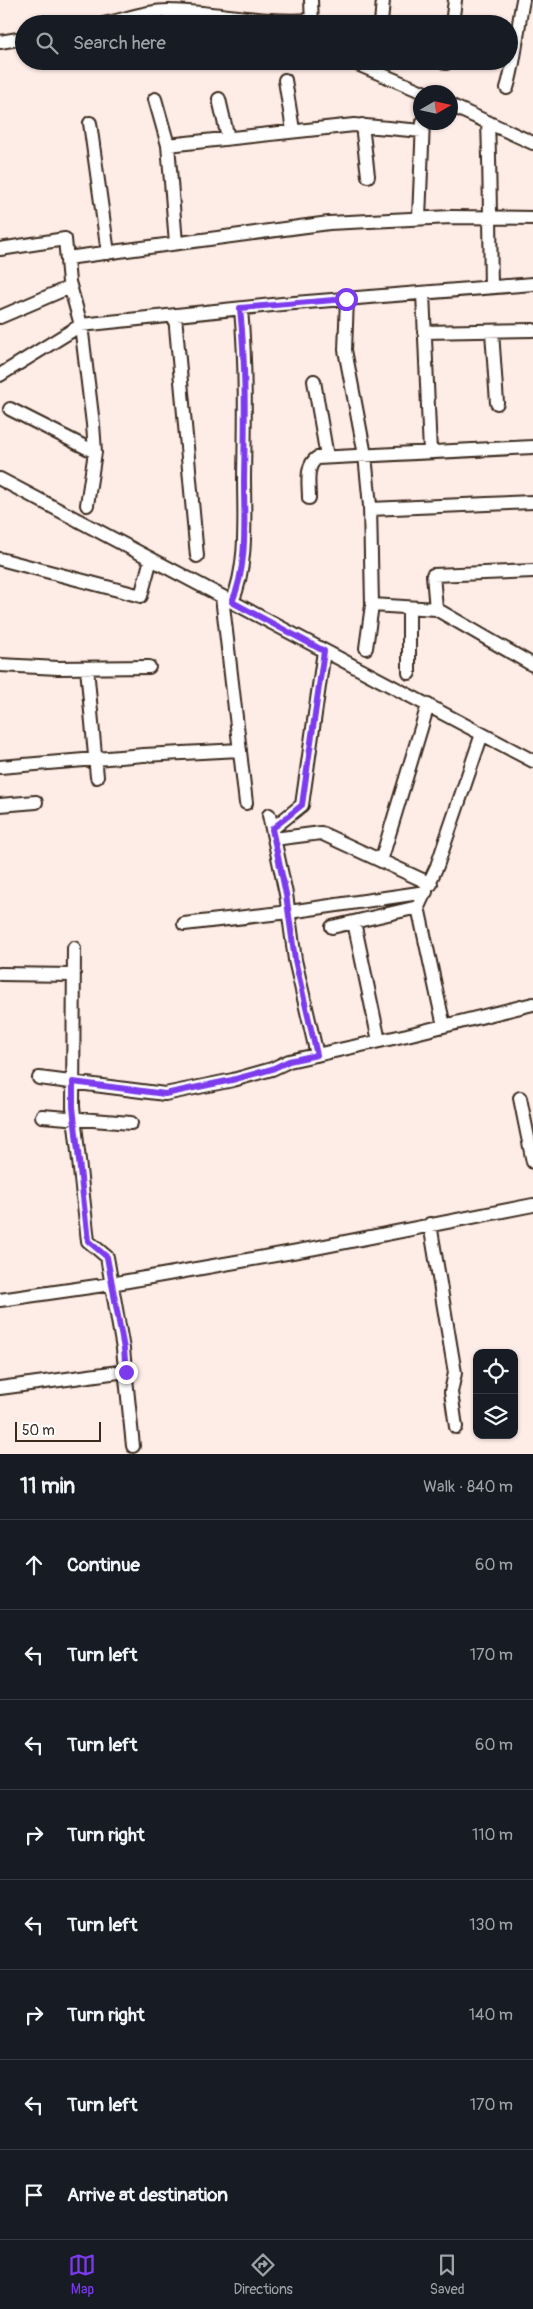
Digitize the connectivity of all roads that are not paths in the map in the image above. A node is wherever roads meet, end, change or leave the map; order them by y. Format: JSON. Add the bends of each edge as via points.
{"nodes":[{"id":1,"x":383,"y":0,"type":"edge"},
{"id":2,"x":455,"y":0,"type":"edge"},
{"id":3,"x":523,"y":0,"type":"edge"},
{"id":4,"x":308,"y":1,"type":"edge"},
{"id":5,"x":148,"y":15,"type":"edge"},
{"id":6,"x":225,"y":15,"type":"edge"},
{"id":7,"x":311,"y":15,"type":"edge"},
{"id":8,"x":382,"y":15,"type":"edge"},
{"id":9,"x":453,"y":15,"type":"edge"},
{"id":10,"x":518,"y":23,"type":"edge"},
{"id":11,"x":15,"y":40,"type":"edge"},
{"id":12,"x":0,"y":42,"type":"edge"},
{"id":13,"x":381,"y":70,"type":"edge"},
{"id":14,"x":513,"y":70,"type":"edge"},
{"id":15,"x":285,"y":80,"type":"dead end"},
{"id":16,"x":413,"y":87,"type":"edge"},
{"id":17,"x":507,"y":88,"type":"dead end"},
{"id":18,"x":155,"y":99,"type":"dead end"},
{"id":19,"x":219,"y":99,"type":"dead end"},
{"id":20,"x":458,"y":109,"type":"edge"},
{"id":21,"x":488,"y":122,"type":"junction"},
{"id":22,"x":90,"y":123,"type":"dead end"},
{"id":23,"x":362,"y":125,"type":"junction"},
{"id":24,"x":413,"y":127,"type":"edge"},
{"id":25,"x":293,"y":130,"type":"junction"},
{"id":26,"x":422,"y":130,"type":"edge"},
{"id":27,"x":228,"y":138,"type":"junction"},
{"id":28,"x":533,"y":143,"type":"edge"},
{"id":29,"x":168,"y":146,"type":"junction"},
{"id":30,"x":368,"y":176,"type":"dead end"},
{"id":31,"x":489,"y":217,"type":"junction"},
{"id":32,"x":419,"y":218,"type":"junction"},
{"id":33,"x":533,"y":218,"type":"edge"},
{"id":34,"x":176,"y":243,"type":"junction"},
{"id":35,"x":0,"y":248,"type":"edge"},
{"id":36,"x":108,"y":252,"type":"junction"},
{"id":37,"x":67,"y":258,"type":"junction"},
{"id":38,"x":533,"y":284,"type":"edge"},
{"id":39,"x":70,"y":287,"type":"junction"},
{"id":40,"x":491,"y":287,"type":"junction"},
{"id":41,"x":423,"y":293,"type":"junction"},
{"id":42,"x":346,"y":299,"type":"junction"},
{"id":43,"x":240,"y":308,"type":"junction"},
{"id":44,"x":175,"y":316,"type":"junction"},
{"id":45,"x":0,"y":317,"type":"edge"},
{"id":46,"x":81,"y":325,"type":"junction"},
{"id":47,"x":533,"y":330,"type":"edge"},
{"id":48,"x":424,"y":332,"type":"junction"},
{"id":49,"x":492,"y":332,"type":"junction"},
{"id":50,"x":0,"y":376,"type":"edge"},
{"id":51,"x":314,"y":381,"type":"dead end"},
{"id":52,"x":497,"y":403,"type":"dead end"},
{"id":53,"x":10,"y":409,"type":"dead end"},
{"id":54,"x":533,"y":447,"type":"edge"},
{"id":55,"x":95,"y":452,"type":"junction"},
{"id":56,"x":430,"y":452,"type":"junction"},
{"id":57,"x":364,"y":455,"type":"junction"},
{"id":58,"x":328,"y":457,"type":"junction"},
{"id":59,"x":0,"y":479,"type":"edge"},
{"id":60,"x":309,"y":498,"type":"dead end"},
{"id":61,"x":533,"y":502,"type":"edge"},
{"id":62,"x":87,"y":505,"type":"dead end"},
{"id":63,"x":370,"y":509,"type":"junction"},
{"id":64,"x":197,"y":556,"type":"dead end"},
{"id":65,"x":151,"y":558,"type":"junction"},
{"id":66,"x":0,"y":559,"type":"edge"},
{"id":67,"x":533,"y":571,"type":"edge"},
{"id":68,"x":227,"y":599,"type":"junction"},
{"id":69,"x":372,"y":605,"type":"junction"},
{"id":70,"x":409,"y":608,"type":"junction"},
{"id":71,"x":436,"y":610,"type":"junction"},
{"id":72,"x":366,"y":648,"type":"dead end"},
{"id":73,"x":324,"y":651,"type":"junction"},
{"id":74,"x":0,"y":665,"type":"edge"},
{"id":75,"x":533,"y":665,"type":"edge"},
{"id":76,"x":87,"y":668,"type":"junction"},
{"id":77,"x":149,"y":668,"type":"dead end"},
{"id":78,"x":409,"y":673,"type":"dead end"},
{"id":79,"x":428,"y":705,"type":"junction"},
{"id":80,"x":482,"y":734,"type":"junction"},
{"id":81,"x":240,"y":750,"type":"junction"},
{"id":82,"x":94,"y":759,"type":"junction"},
{"id":83,"x":533,"y":761,"type":"edge"},
{"id":84,"x":0,"y":767,"type":"edge"},
{"id":85,"x":96,"y":777,"type":"dead end"},
{"id":86,"x":36,"y":802,"type":"dead end"},
{"id":87,"x":246,"y":803,"type":"dead end"},
{"id":88,"x":0,"y":805,"type":"edge"},
{"id":89,"x":269,"y":815,"type":"dead end"},
{"id":90,"x":273,"y":834,"type":"junction"},
{"id":91,"x":381,"y":861,"type":"junction"},
{"id":92,"x":428,"y":888,"type":"junction"},
{"id":93,"x":418,"y":907,"type":"junction"},
{"id":94,"x":289,"y":912,"type":"junction"},
{"id":95,"x":354,"y":922,"type":"junction"},
{"id":96,"x":184,"y":924,"type":"dead end"},
{"id":97,"x":332,"y":927,"type":"dead end"},
{"id":98,"x":74,"y":948,"type":"dead end"},
{"id":99,"x":0,"y":974,"type":"edge"},
{"id":100,"x":73,"y":975,"type":"junction"},
{"id":101,"x":533,"y":1004,"type":"edge"},
{"id":102,"x":444,"y":1026,"type":"junction"},
{"id":103,"x":379,"y":1042,"type":"junction"},
{"id":104,"x":317,"y":1055,"type":"junction"},
{"id":105,"x":38,"y":1078,"type":"dead end"},
{"id":106,"x":73,"y":1082,"type":"junction"},
{"id":107,"x":520,"y":1098,"type":"dead end"},
{"id":108,"x":42,"y":1116,"type":"dead end"},
{"id":109,"x":74,"y":1118,"type":"junction"},
{"id":110,"x":132,"y":1123,"type":"dead end"},
{"id":111,"x":530,"y":1136,"type":"edge"},
{"id":112,"x":533,"y":1162,"type":"edge"},
{"id":113,"x":533,"y":1205,"type":"edge"},
{"id":114,"x":430,"y":1224,"type":"junction"},
{"id":115,"x":111,"y":1284,"type":"junction"},
{"id":116,"x":0,"y":1300,"type":"edge"},
{"id":117,"x":126,"y":1372,"type":"junction"},
{"id":118,"x":0,"y":1388,"type":"edge"},
{"id":119,"x":456,"y":1427,"type":"dead end"},
{"id":120,"x":133,"y":1446,"type":"dead end"}],
"edges":[{"from":1,"to":8,"type":"street"},
{"from":2,"to":9,"type":"street"},
{"from":3,"to":10,"type":"street"},
{"from":4,"to":7,"type":"street"},
{"from":5,"to":6,"type":"street","via":[[168,11]]},
{"from":11,"to":12,"type":"street"},
{"from":13,"to":16,"type":"street"},
{"from":14,"to":17,"type":"street"},
{"from":15,"to":25,"type":"street"},
{"from":18,"to":29,"type":"street"},
{"from":19,"to":27,"type":"street"},
{"from":20,"to":21,"type":"street"},
{"from":21,"to":28,"type":"street"},
{"from":21,"to":31,"type":"street"},
{"from":22,"to":36,"type":"street"},
{"from":23,"to":24,"type":"street"},
{"from":23,"to":25,"type":"street"},
{"from":23,"to":30,"type":"street"},
{"from":25,"to":27,"type":"street"},
{"from":26,"to":32,"type":"street"},
{"from":27,"to":29,"type":"street"},
{"from":29,"to":34,"type":"street"},
{"from":31,"to":32,"type":"street"},
{"from":31,"to":33,"type":"street"},
{"from":31,"to":40,"type":"street"},
{"from":32,"to":34,"type":"street","via":[[328,223]]},
{"from":34,"to":36,"type":"street"},
{"from":35,"to":37,"type":"street","via":[[65,239]]},
{"from":36,"to":37,"type":"street"},
{"from":37,"to":39,"type":"street"},
{"from":38,"to":40,"type":"street"},
{"from":39,"to":45,"type":"street"},
{"from":39,"to":46,"type":"street"},
{"from":40,"to":41,"type":"street"},
{"from":41,"to":42,"type":"street"},
{"from":41,"to":48,"type":"street"},
{"from":42,"to":43,"type":"street"},
{"from":42,"to":57,"type":"street","via":[[345,350]]},
{"from":43,"to":44,"type":"street"},
{"from":43,"to":68,"type":"street","via":[[245,357],[243,526],[240,582]]},
{"from":44,"to":46,"type":"street"},
{"from":44,"to":64,"type":"street"},
{"from":46,"to":50,"type":"street"},
{"from":46,"to":55,"type":"street"},
{"from":47,"to":49,"type":"street"},
{"from":48,"to":49,"type":"street"},
{"from":48,"to":56,"type":"street"},
{"from":49,"to":52,"type":"street"},
{"from":51,"to":58,"type":"street"},
{"from":53,"to":55,"type":"street"},
{"from":54,"to":56,"type":"street"},
{"from":55,"to":62,"type":"street"},
{"from":56,"to":57,"type":"street"},
{"from":57,"to":58,"type":"street"},
{"from":57,"to":63,"type":"street"},
{"from":58,"to":60,"type":"street","via":[[316,458],[312,462],[308,472]]},
{"from":59,"to":65,"type":"street"},
{"from":61,"to":63,"type":"street"},
{"from":63,"to":69,"type":"street"},
{"from":65,"to":66,"type":"street","via":[[141,596]]},
{"from":65,"to":68,"type":"street"},
{"from":67,"to":71,"type":"street","via":[[433,574]]},
{"from":68,"to":73,"type":"street"},
{"from":68,"to":81,"type":"street"},
{"from":69,"to":70,"type":"street"},
{"from":69,"to":72,"type":"street"},
{"from":70,"to":71,"type":"street"},
{"from":70,"to":78,"type":"street"},
{"from":71,"to":75,"type":"street"},
{"from":73,"to":79,"type":"street"},
{"from":73,"to":90,"type":"street","via":[[302,805]]},
{"from":74,"to":76,"type":"street"},
{"from":76,"to":77,"type":"street"},
{"from":76,"to":82,"type":"street"},
{"from":79,"to":80,"type":"street"},
{"from":79,"to":91,"type":"street"},
{"from":80,"to":83,"type":"street"},
{"from":80,"to":92,"type":"street"},
{"from":81,"to":82,"type":"street"},
{"from":81,"to":87,"type":"street"},
{"from":82,"to":84,"type":"street"},
{"from":82,"to":85,"type":"street"},
{"from":86,"to":88,"type":"street"},
{"from":89,"to":90,"type":"street"},
{"from":90,"to":91,"type":"street","via":[[321,833]]},
{"from":90,"to":94,"type":"street"},
{"from":91,"to":92,"type":"street"},
{"from":92,"to":93,"type":"street"},
{"from":92,"to":94,"type":"street"},
{"from":93,"to":95,"type":"street"},
{"from":93,"to":102,"type":"street"},
{"from":94,"to":96,"type":"street"},
{"from":94,"to":104,"type":"street","via":[[295,960]]},
{"from":95,"to":97,"type":"street"},
{"from":95,"to":103,"type":"street"},
{"from":98,"to":100,"type":"street"},
{"from":99,"to":100,"type":"street"},
{"from":100,"to":106,"type":"street"},
{"from":101,"to":102,"type":"street"},
{"from":102,"to":103,"type":"street"},
{"from":103,"to":104,"type":"street"},
{"from":104,"to":106,"type":"street","via":[[232,1080],[165,1094]]},
{"from":105,"to":106,"type":"street"},
{"from":106,"to":109,"type":"street"},
{"from":107,"to":111,"type":"street"},
{"from":108,"to":109,"type":"street"},
{"from":109,"to":110,"type":"street"},
{"from":109,"to":115,"type":"street","via":[[88,1241],[107,1257]]},
{"from":111,"to":112,"type":"street"},
{"from":113,"to":114,"type":"street"},
{"from":114,"to":115,"type":"street"},
{"from":114,"to":119,"type":"street","via":[[455,1372],[452,1392]]},
{"from":115,"to":116,"type":"street"},
{"from":115,"to":117,"type":"street"},
{"from":117,"to":118,"type":"street"},
{"from":117,"to":120,"type":"street"}]}
